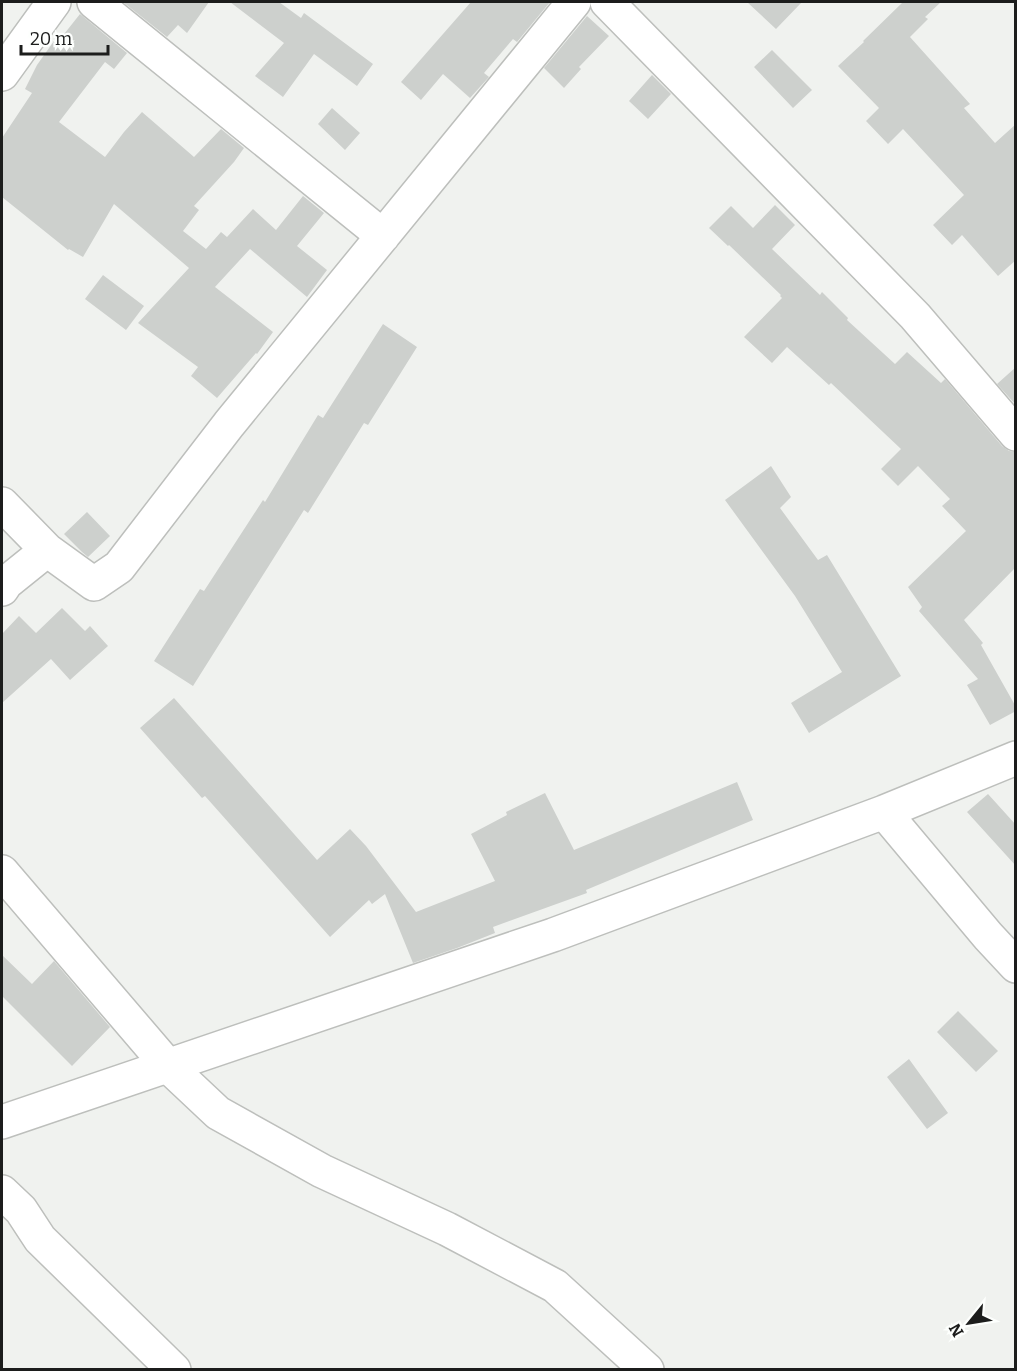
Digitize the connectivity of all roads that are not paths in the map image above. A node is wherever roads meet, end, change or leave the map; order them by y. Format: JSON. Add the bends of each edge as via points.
{"nodes":[{"id":1,"x":54,"y":2,"type":"edge"},
{"id":2,"x":93,"y":2,"type":"edge"},
{"id":3,"x":573,"y":2,"type":"edge"},
{"id":4,"x":607,"y":2,"type":"edge"},
{"id":5,"x":2,"y":74,"type":"edge"},
{"id":6,"x":383,"y":236,"type":"junction"},
{"id":7,"x":1016,"y":434,"type":"edge"},
{"id":8,"x":2,"y":504,"type":"edge"},
{"id":9,"x":47,"y":550,"type":"junction"},
{"id":10,"x":2,"y":589,"type":"edge"},
{"id":11,"x":1016,"y":758,"type":"edge"},
{"id":12,"x":884,"y":812,"type":"junction"},
{"id":13,"x":2,"y":872,"type":"edge"},
{"id":14,"x":1016,"y":966,"type":"edge"},
{"id":15,"x":168,"y":1066,"type":"junction"},
{"id":16,"x":2,"y":1122,"type":"edge"},
{"id":17,"x":8,"y":1211,"type":"edge"},
{"id":18,"x":140,"y":1335,"type":"junction"},
{"id":19,"x":147,"y":1370,"type":"edge"},
{"id":20,"x":174,"y":1370,"type":"edge"},
{"id":21,"x":647,"y":1370,"type":"edge"}],
"edges":[{"from":1,"to":5,"type":"street"},
{"from":2,"to":6,"type":"street"},
{"from":3,"to":6,"type":"street"},
{"from":4,"to":7,"type":"street","via":[[915,316]]},
{"from":6,"to":9,"type":"street","via":[[229,424],[119,567],[94,584]]},
{"from":8,"to":9,"type":"street"},
{"from":9,"to":10,"type":"street"},
{"from":11,"to":12,"type":"street"},
{"from":12,"to":14,"type":"street"},
{"from":12,"to":15,"type":"street","via":[[553,935]]},
{"from":13,"to":15,"type":"street"},
{"from":15,"to":16,"type":"street"},
{"from":15,"to":21,"type":"street","via":[[218,1113],[322,1171],[447,1229],[555,1286]]},
{"from":17,"to":18,"type":"street"},
{"from":18,"to":19,"type":"street"},
{"from":18,"to":20,"type":"street"}]}
